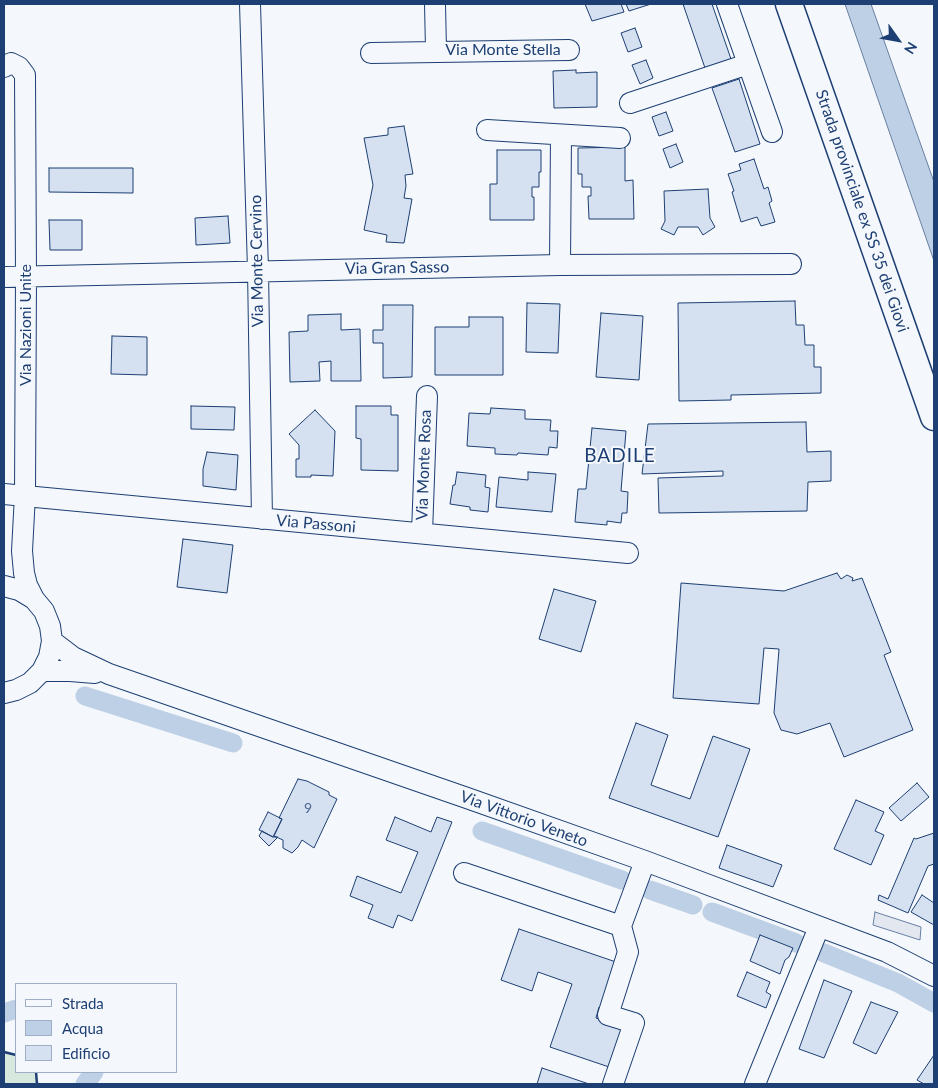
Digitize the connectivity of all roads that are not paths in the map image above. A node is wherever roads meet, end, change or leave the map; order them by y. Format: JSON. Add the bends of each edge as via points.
{"nodes":[{"id":1,"x":250,"y":4,"type":"edge"},
{"id":2,"x":435,"y":4,"type":"edge"},
{"id":3,"x":727,"y":4,"type":"edge"},
{"id":4,"x":789,"y":4,"type":"edge"},
{"id":5,"x":436,"y":50,"type":"junction"},
{"id":6,"x":569,"y":50,"type":"dead end"},
{"id":7,"x":371,"y":52,"type":"dead end"},
{"id":8,"x":748,"y":64,"type":"junction"},
{"id":9,"x":4,"y":67,"type":"edge"},
{"id":10,"x":630,"y":103,"type":"dead end"},
{"id":11,"x":487,"y":130,"type":"dead end"},
{"id":12,"x":772,"y":132,"type":"dead end"},
{"id":13,"x":561,"y":135,"type":"junction"},
{"id":14,"x":620,"y":138,"type":"dead end"},
{"id":15,"x":791,"y":264,"type":"dead end"},
{"id":16,"x":560,"y":265,"type":"junction"},
{"id":17,"x":258,"y":270,"type":"junction"},
{"id":18,"x":26,"y":276,"type":"junction"},
{"id":19,"x":4,"y":277,"type":"edge"},
{"id":20,"x":427,"y":396,"type":"dead end"},
{"id":21,"x":934,"y":417,"type":"edge"},
{"id":22,"x":4,"y":494,"type":"edge"},
{"id":23,"x":25,"y":495,"type":"junction"},
{"id":24,"x":262,"y":519,"type":"junction"},
{"id":25,"x":422,"y":533,"type":"junction"},
{"id":26,"x":628,"y":553,"type":"dead end"},
{"id":27,"x":4,"y":586,"type":"edge"},
{"id":28,"x":34,"y":600,"type":"junction"},
{"id":29,"x":52,"y":642,"type":"junction"},
{"id":30,"x":42,"y":671,"type":"junction"},
{"id":31,"x":109,"y":674,"type":"junction"},
{"id":32,"x":4,"y":693,"type":"edge"},
{"id":33,"x":645,"y":862,"type":"junction"},
{"id":34,"x":464,"y":873,"type":"dead end"},
{"id":35,"x":621,"y":926,"type":"junction"},
{"id":36,"x":819,"y":927,"type":"junction"},
{"id":37,"x":934,"y":976,"type":"edge"},
{"id":38,"x":613,"y":1084,"type":"edge"},
{"id":39,"x":755,"y":1084,"type":"edge"}],
"edges":[{"from":1,"to":17,"type":"street","name":"Via Monte Cervino"},
{"from":2,"to":5,"type":"street","name":"Via Monte Stella"},
{"from":3,"to":8,"type":"street"},
{"from":4,"to":21,"type":"main road","name":"Strada provinciale ex SS 35 dei Giovi"},
{"from":5,"to":6,"type":"street","name":"Via Monte Stella"},
{"from":5,"to":7,"type":"street","name":"Via Monte Stella"},
{"from":8,"to":10,"type":"street"},
{"from":8,"to":12,"type":"street"},
{"from":9,"to":18,"type":"street","name":"Via Nazioni Unite","via":[[10,63],[25,75]]},
{"from":11,"to":13,"type":"street"},
{"from":13,"to":14,"type":"street"},
{"from":13,"to":16,"type":"street"},
{"from":15,"to":16,"type":"street","name":"Via Gran Sasso"},
{"from":16,"to":17,"type":"street","name":"Via Gran Sasso"},
{"from":17,"to":18,"type":"street","name":"Via Gran Sasso"},
{"from":17,"to":24,"type":"street","name":"Via Monte Cervino"},
{"from":18,"to":19,"type":"street","name":"Via Gran Sasso"},
{"from":18,"to":23,"type":"street","name":"Via Nazioni Unite"},
{"from":20,"to":25,"type":"street","name":"Via Monte Rosa"},
{"from":22,"to":23,"type":"street","name":"Via Passoni"},
{"from":23,"to":24,"type":"street","name":"Via Passoni"},
{"from":23,"to":28,"type":"street","name":"Via Nazioni Unite","via":[[22,551],[24,573]]},
{"from":24,"to":25,"type":"street","name":"Via Passoni"},
{"from":25,"to":26,"type":"street","name":"Via Passoni"},
{"from":27,"to":28,"type":"street","via":[[19,590]]},
{"from":28,"to":29,"type":"street","via":[[44,611]]},
{"from":29,"to":30,"type":"street"},
{"from":29,"to":31,"type":"street","name":"Via Vittorio Veneto","via":[[73,657]]},
{"from":30,"to":31,"type":"street","name":"Via Vittorio Veneto"},
{"from":30,"to":32,"type":"street","via":[[30,682]]},
{"from":31,"to":33,"type":"street","name":"Via Vittorio Veneto"},
{"from":33,"to":35,"type":"street"},
{"from":33,"to":36,"type":"street","name":"Via Vittorio Veneto"},
{"from":34,"to":35,"type":"street"},
{"from":35,"to":38,"type":"street","via":[[628,952],[608,1015],[634,1023]]},
{"from":36,"to":37,"type":"street","name":"Via Vittorio Veneto","via":[[887,952]]},
{"from":36,"to":39,"type":"street"}]}
